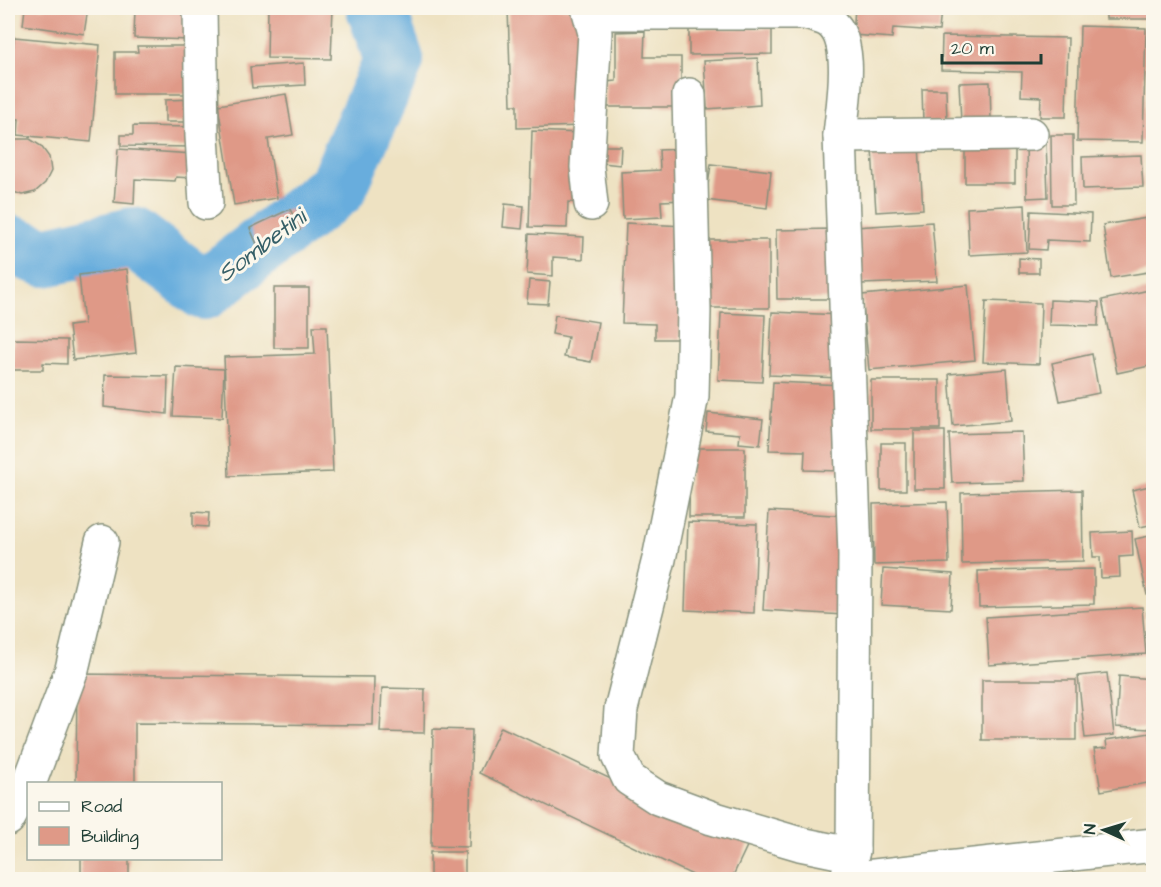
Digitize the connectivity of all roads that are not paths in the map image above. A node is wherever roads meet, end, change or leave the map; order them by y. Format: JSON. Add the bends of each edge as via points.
{"nodes":[{"id":1,"x":200,"y":8,"type":"edge"},
{"id":2,"x":589,"y":10,"type":"edge"},
{"id":3,"x":689,"y":95,"type":"dead end"},
{"id":4,"x":1031,"y":134,"type":"dead end"},
{"id":5,"x":840,"y":136,"type":"junction"},
{"id":6,"x":206,"y":203,"type":"dead end"},
{"id":7,"x":591,"y":204,"type":"dead end"},
{"id":8,"x":102,"y":542,"type":"dead end"},
{"id":9,"x":30,"y":782,"type":"edge"},
{"id":10,"x":27,"y":787,"type":"edge"},
{"id":11,"x":8,"y":819,"type":"edge"},
{"id":12,"x":1154,"y":846,"type":"edge"},
{"id":13,"x":1082,"y":866,"type":"edge"},
{"id":14,"x":849,"y":870,"type":"edge"}],
"edges":[{"from":1,"to":6,"type":"street"},
{"from":2,"to":5,"type":"street","via":[[805,13],[829,21],[843,44],[846,69]]},
{"from":2,"to":7,"type":"street","via":[[595,33],[587,167]]},
{"from":3,"to":14,"type":"street","via":[[694,291],[692,396],[659,559],[621,709],[618,756],[628,779],[658,798],[712,818],[834,851]]},
{"from":4,"to":5,"type":"street"},
{"from":5,"to":14,"type":"street","via":[[855,555]]},
{"from":8,"to":9,"type":"street","via":[[72,669]]},
{"from":10,"to":11,"type":"street"},
{"from":12,"to":13,"type":"street"},
{"from":13,"to":14,"type":"street"}]}
